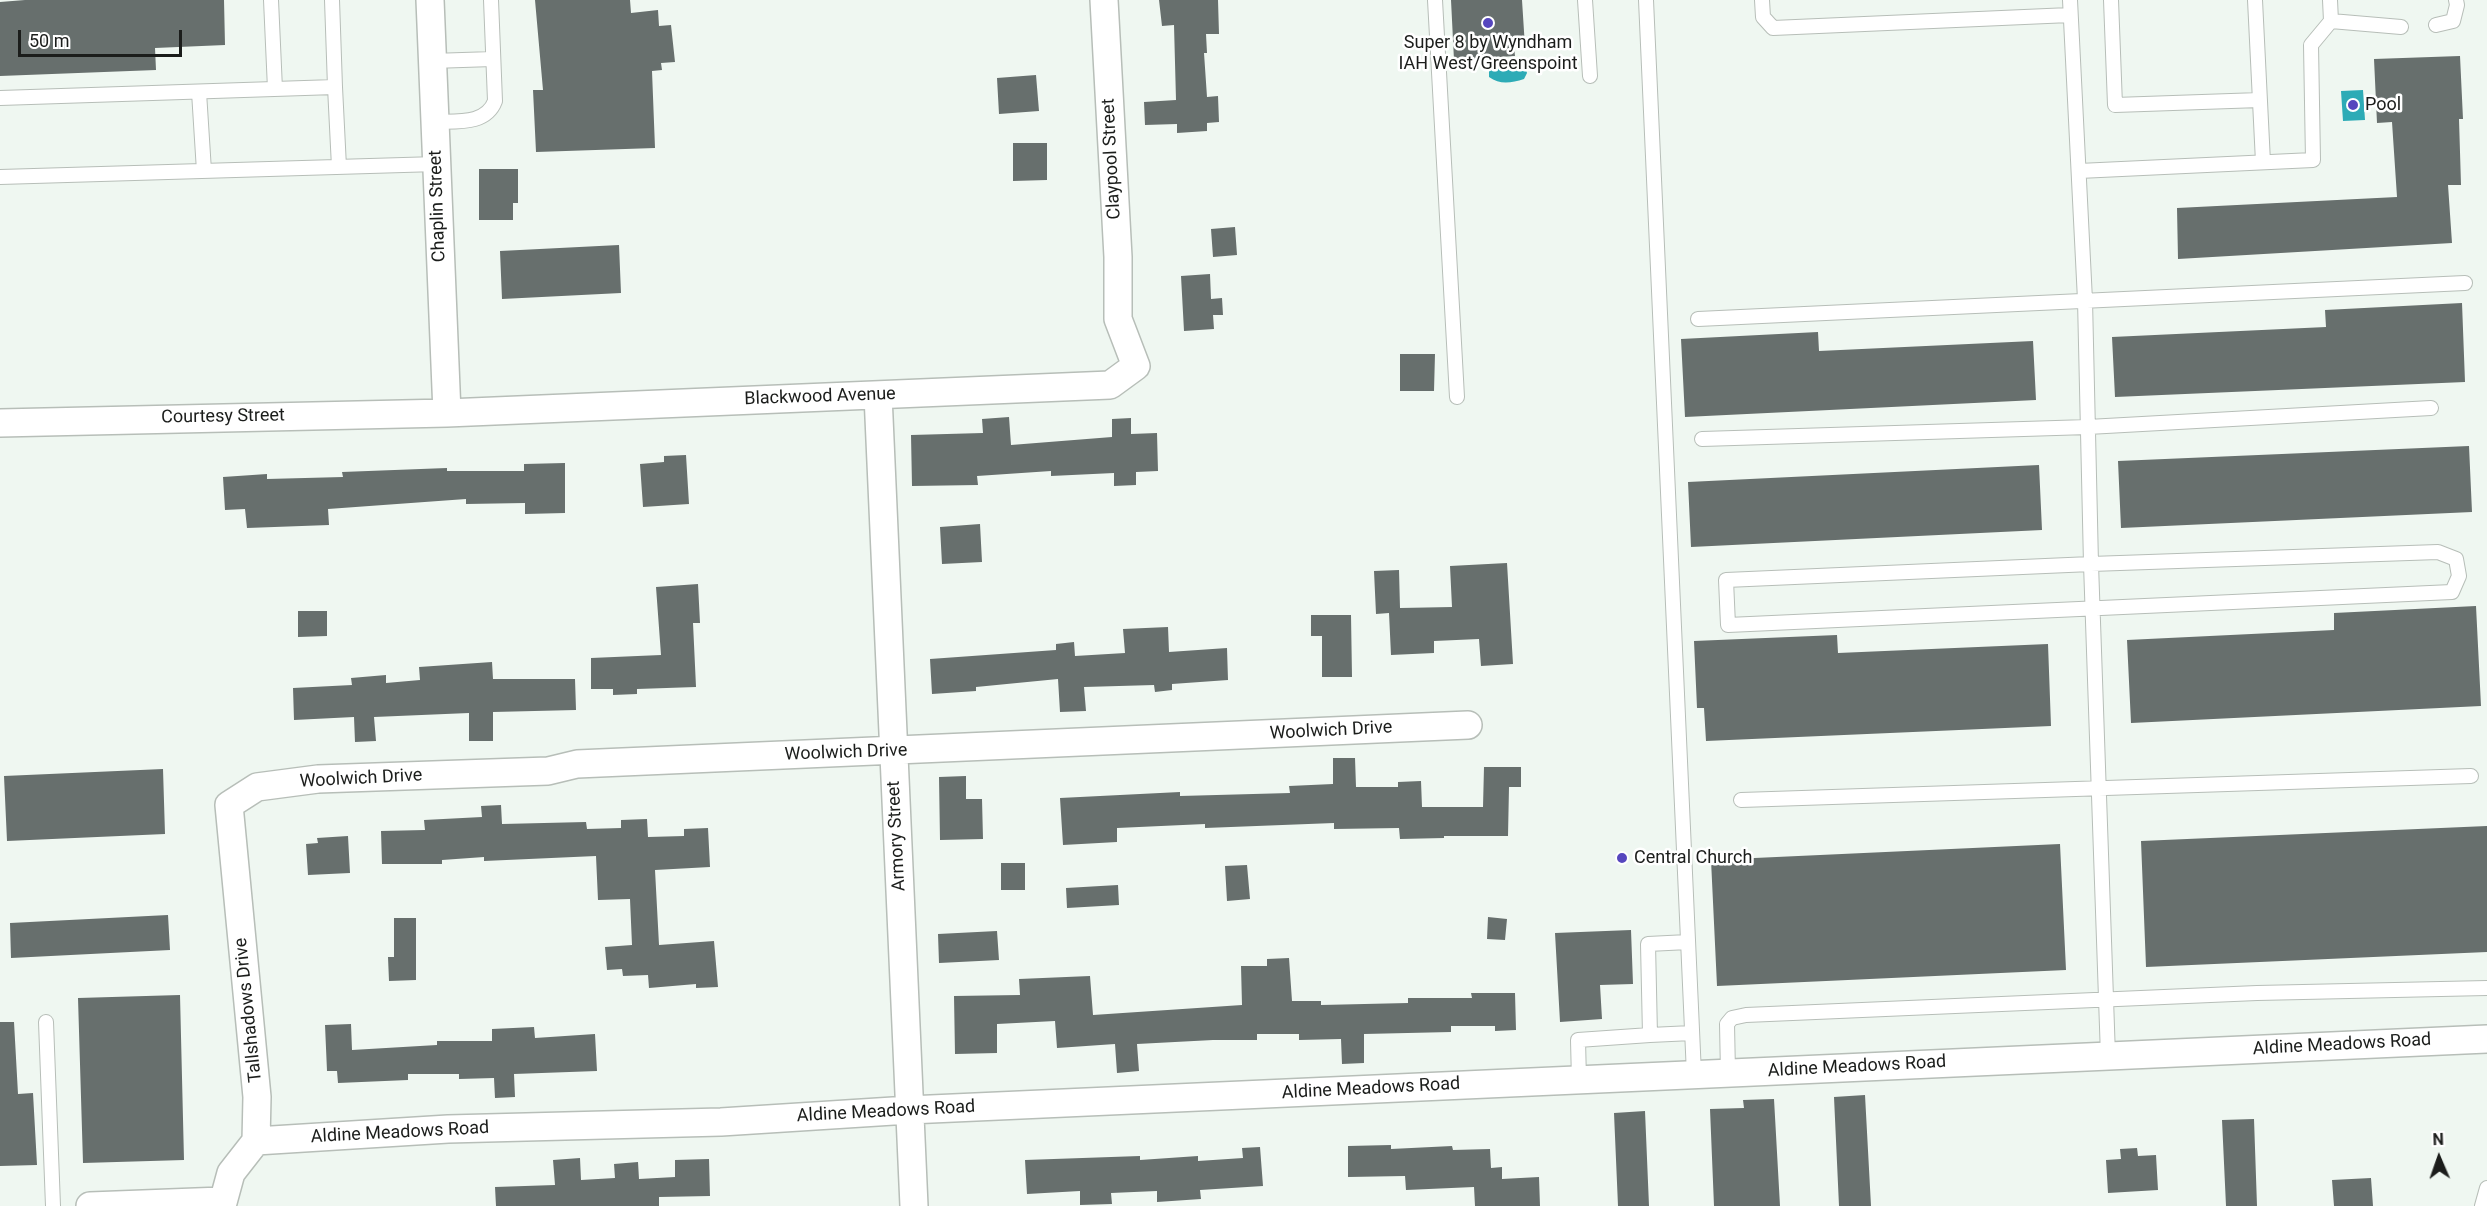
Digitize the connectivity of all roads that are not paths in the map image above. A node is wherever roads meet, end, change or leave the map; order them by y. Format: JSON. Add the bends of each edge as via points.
{"nodes":[{"id":1,"x":271,"y":0,"type":"edge"},
{"id":2,"x":332,"y":0,"type":"edge"},
{"id":3,"x":430,"y":0,"type":"edge"},
{"id":4,"x":491,"y":0,"type":"edge"},
{"id":5,"x":1104,"y":0,"type":"edge"},
{"id":6,"x":1435,"y":0,"type":"edge"},
{"id":7,"x":1585,"y":0,"type":"edge"},
{"id":8,"x":1646,"y":0,"type":"edge"},
{"id":9,"x":1762,"y":0,"type":"edge"},
{"id":10,"x":2070,"y":0,"type":"edge"},
{"id":11,"x":2111,"y":0,"type":"edge"},
{"id":12,"x":2255,"y":0,"type":"edge"},
{"id":13,"x":2330,"y":0,"type":"edge"},
{"id":14,"x":2456,"y":0,"type":"edge"},
{"id":15,"x":2070,"y":15,"type":"junction"},
{"id":16,"x":2331,"y":21,"type":"junction"},
{"id":17,"x":2436,"y":25,"type":"dead end"},
{"id":18,"x":2401,"y":27,"type":"dead end"},
{"id":19,"x":493,"y":59,"type":"junction"},
{"id":20,"x":432,"y":61,"type":"junction"},
{"id":21,"x":1590,"y":76,"type":"dead end"},
{"id":22,"x":335,"y":87,"type":"junction"},
{"id":23,"x":274,"y":89,"type":"junction"},
{"id":24,"x":199,"y":92,"type":"junction"},
{"id":25,"x":0,"y":98,"type":"edge"},
{"id":26,"x":2260,"y":100,"type":"junction"},
{"id":27,"x":435,"y":122,"type":"junction"},
{"id":28,"x":2263,"y":162,"type":"junction"},
{"id":29,"x":437,"y":164,"type":"junction"},
{"id":30,"x":339,"y":167,"type":"junction"},
{"id":31,"x":204,"y":171,"type":"junction"},
{"id":32,"x":2079,"y":171,"type":"junction"},
{"id":33,"x":0,"y":177,"type":"edge"},
{"id":34,"x":2464,"y":283,"type":"dead end"},
{"id":35,"x":2085,"y":300,"type":"junction"},
{"id":36,"x":1118,"y":319,"type":"joint"},
{"id":37,"x":1698,"y":319,"type":"dead end"},
{"id":38,"x":878,"y":395,"type":"junction"},
{"id":39,"x":1457,"y":397,"type":"dead end"},
{"id":40,"x":2431,"y":408,"type":"dead end"},
{"id":41,"x":447,"y":413,"type":"junction"},
{"id":42,"x":0,"y":423,"type":"edge"},
{"id":43,"x":2088,"y":427,"type":"junction"},
{"id":44,"x":1702,"y":439,"type":"dead end"},
{"id":45,"x":2091,"y":564,"type":"junction"},
{"id":46,"x":2092,"y":609,"type":"junction"},
{"id":47,"x":1468,"y":725,"type":"dead end"},
{"id":48,"x":892,"y":751,"type":"junction"},
{"id":49,"x":2471,"y":776,"type":"dead end"},
{"id":50,"x":2098,"y":789,"type":"junction"},
{"id":51,"x":1741,"y":801,"type":"dead end"},
{"id":52,"x":229,"y":805,"type":"joint"},
{"id":53,"x":1688,"y":942,"type":"junction"},
{"id":54,"x":2487,"y":988,"type":"edge"},
{"id":55,"x":2106,"y":999,"type":"junction"},
{"id":56,"x":46,"y":1022,"type":"dead end"},
{"id":57,"x":1692,"y":1032,"type":"junction"},
{"id":58,"x":1650,"y":1035,"type":"junction"},
{"id":59,"x":2487,"y":1039,"type":"edge"},
{"id":60,"x":2108,"y":1056,"type":"junction"},
{"id":61,"x":1728,"y":1073,"type":"junction"},
{"id":62,"x":1694,"y":1074,"type":"junction"},
{"id":63,"x":1579,"y":1080,"type":"junction"},
{"id":64,"x":909,"y":1110,"type":"junction"},
{"id":65,"x":256,"y":1141,"type":"junction"},
{"id":66,"x":2487,"y":1188,"type":"edge"},
{"id":67,"x":222,"y":1203,"type":"edge"},
{"id":68,"x":128,"y":1205,"type":"edge"},
{"id":69,"x":53,"y":1206,"type":"edge"},
{"id":70,"x":90,"y":1206,"type":"edge"},
{"id":71,"x":914,"y":1206,"type":"edge"},
{"id":72,"x":2482,"y":1206,"type":"edge"}],
"edges":[{"from":1,"to":23,"type":"lane"},
{"from":2,"to":22,"type":"lane"},
{"from":3,"to":20,"type":"street","name":"Chaplin Street"},
{"from":4,"to":19,"type":"lane"},
{"from":5,"to":36,"type":"street","name":"Claypool Street"},
{"from":6,"to":39,"type":"lane"},
{"from":7,"to":21,"type":"lane"},
{"from":8,"to":53,"type":"lane"},
{"from":9,"to":15,"type":"lane","via":[[1763,17],[1773,28]]},
{"from":10,"to":15,"type":"lane"},
{"from":11,"to":26,"type":"lane","via":[[2115,105]]},
{"from":12,"to":26,"type":"lane"},
{"from":13,"to":16,"type":"lane"},
{"from":14,"to":17,"type":"lane","via":[[2453,21]]},
{"from":15,"to":32,"type":"lane"},
{"from":16,"to":18,"type":"lane"},
{"from":16,"to":28,"type":"lane","via":[[2311,45],[2313,160]]},
{"from":19,"to":20,"type":"lane"},
{"from":19,"to":27,"type":"lane","via":[[495,101],[491,109],[476,119]]},
{"from":20,"to":27,"type":"street","name":"Chaplin Street"},
{"from":22,"to":23,"type":"lane"},
{"from":22,"to":30,"type":"lane"},
{"from":23,"to":24,"type":"lane"},
{"from":24,"to":25,"type":"lane"},
{"from":24,"to":31,"type":"lane"},
{"from":26,"to":28,"type":"lane"},
{"from":27,"to":29,"type":"street","name":"Chaplin Street"},
{"from":28,"to":32,"type":"lane"},
{"from":29,"to":30,"type":"lane"},
{"from":29,"to":41,"type":"street","name":"Chaplin Street"},
{"from":30,"to":31,"type":"lane"},
{"from":31,"to":33,"type":"lane"},
{"from":32,"to":35,"type":"lane"},
{"from":34,"to":35,"type":"lane"},
{"from":35,"to":37,"type":"lane"},
{"from":35,"to":43,"type":"lane"},
{"from":36,"to":38,"type":"street","name":"Blackwood Avenue","via":[[1136,366],[1110,385]]},
{"from":38,"to":41,"type":"street","name":"Blackwood Avenue"},
{"from":38,"to":48,"type":"street","name":"Armory Street"},
{"from":40,"to":43,"type":"lane"},
{"from":41,"to":42,"type":"street","name":"Courtesy Street"},
{"from":43,"to":44,"type":"lane"},
{"from":43,"to":45,"type":"lane"},
{"from":45,"to":46,"type":"lane"},
{"from":45,"to":46,"type":"lane","via":[[2438,552],[2456,559],[2459,576],[2452,592]]},
{"from":45,"to":46,"type":"lane","via":[[1726,580],[1728,626]]},
{"from":46,"to":50,"type":"lane"},
{"from":47,"to":48,"type":"street","name":"Woolwich Drive"},
{"from":48,"to":52,"type":"street","name":"Woolwich Drive","via":[[577,765],[548,771],[318,779],[257,787]]},
{"from":48,"to":64,"type":"street","name":"Armory Street"},
{"from":49,"to":50,"type":"lane"},
{"from":50,"to":51,"type":"lane"},
{"from":50,"to":55,"type":"lane"},
{"from":52,"to":65,"type":"street","name":"Tallshadows Drive","via":[[256,1087]]},
{"from":53,"to":57,"type":"lane"},
{"from":53,"to":58,"type":"lane","via":[[1648,944]]},
{"from":54,"to":55,"type":"lane"},
{"from":55,"to":60,"type":"lane"},
{"from":55,"to":61,"type":"lane","via":[[1746,1015],[1732,1018],[1727,1024]]},
{"from":56,"to":69,"type":"lane"},
{"from":57,"to":58,"type":"lane"},
{"from":57,"to":62,"type":"lane"},
{"from":58,"to":63,"type":"lane","via":[[1578,1040]]},
{"from":59,"to":60,"type":"street","name":"Aldine Meadows Road"},
{"from":60,"to":61,"type":"street","name":"Aldine Meadows Road"},
{"from":61,"to":62,"type":"street","name":"Aldine Meadows Road"},
{"from":62,"to":63,"type":"street","name":"Aldine Meadows Road"},
{"from":63,"to":64,"type":"street","name":"Aldine Meadows Road"},
{"from":64,"to":65,"type":"street","name":"Aldine Meadows Road","via":[[721,1122],[448,1129]]},
{"from":64,"to":71,"type":"street","name":"Armory Street"},
{"from":65,"to":67,"type":"street","via":[[231,1173]]},
{"from":66,"to":72,"type":"lane"},
{"from":67,"to":68,"type":"street"},
{"from":68,"to":70,"type":"street"}]}
